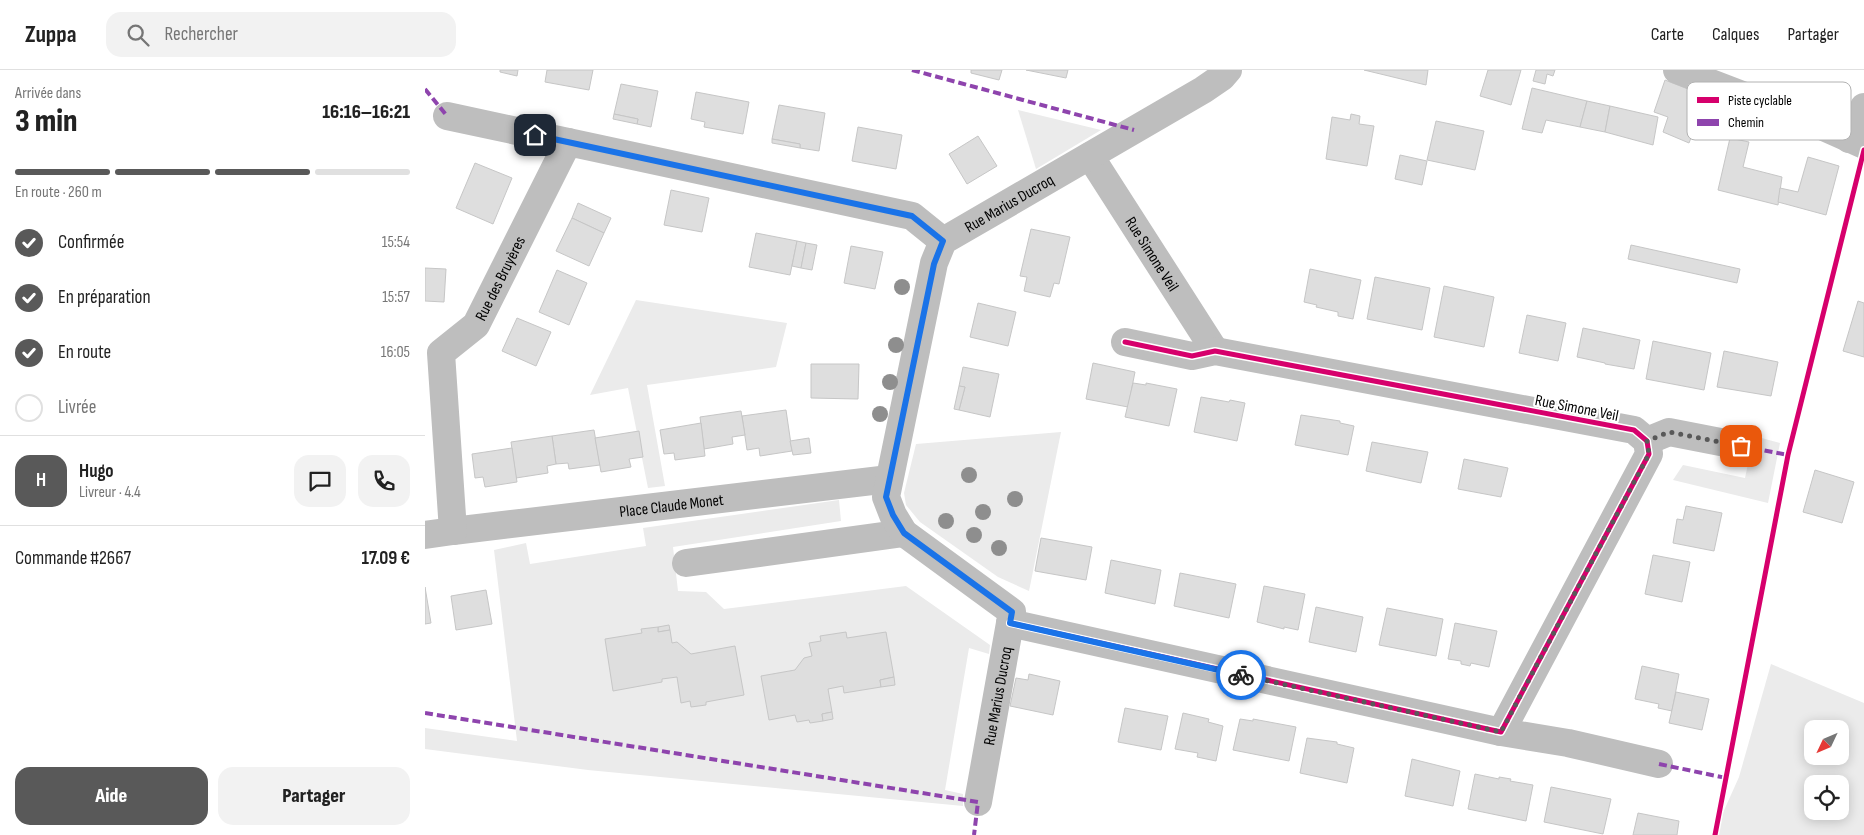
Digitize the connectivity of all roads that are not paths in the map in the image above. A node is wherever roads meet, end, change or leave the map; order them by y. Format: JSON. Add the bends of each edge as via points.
{"nodes":[{"id":1,"x":1228,"y":70,"type":"edge"},
{"id":2,"x":1677,"y":70,"type":"edge"},
{"id":3,"x":1708,"y":82,"type":"edge"},
{"id":4,"x":1864,"y":107,"type":"edge"},
{"id":5,"x":447,"y":116,"type":"dead end"},
{"id":6,"x":568,"y":142,"type":"junction"},
{"id":7,"x":1857,"y":142,"type":"edge"},
{"id":8,"x":1090,"y":156,"type":"junction"},
{"id":9,"x":943,"y":241,"type":"junction"},
{"id":10,"x":1125,"y":342,"type":"dead end"},
{"id":11,"x":433,"y":352,"type":"edge"},
{"id":12,"x":1215,"y":352,"type":"junction"},
{"id":13,"x":1647,"y":441,"type":"junction"},
{"id":14,"x":1741,"y":446,"type":"dead end"},
{"id":15,"x":889,"y":479,"type":"junction"},
{"id":16,"x":453,"y":531,"type":"junction"},
{"id":17,"x":904,"y":533,"type":"junction"},
{"id":18,"x":425,"y":535,"type":"edge"},
{"id":19,"x":686,"y":563,"type":"dead end"},
{"id":20,"x":1010,"y":623,"type":"junction"},
{"id":21,"x":1501,"y":732,"type":"junction"},
{"id":22,"x":1659,"y":764,"type":"dead end"},
{"id":23,"x":978,"y":802,"type":"dead end"}],
"edges":[{"from":1,"to":8,"type":"street","name":"Rue Marius Ducroq","via":[[1203,90]]},
{"from":2,"to":3,"type":"street"},
{"from":4,"to":7,"type":"street"},
{"from":5,"to":6,"type":"street"},
{"from":6,"to":9,"type":"street","via":[[912,216]]},
{"from":6,"to":11,"type":"street","name":"Rue des Bruyères","via":[[475,325]]},
{"from":8,"to":9,"type":"street","name":"Rue Marius Ducroq"},
{"from":8,"to":12,"type":"street","name":"Rue Simone Veil"},
{"from":9,"to":15,"type":"street","via":[[934,264]]},
{"from":10,"to":12,"type":"street","name":"Rue Simone Veil","via":[[1192,356]]},
{"from":11,"to":16,"type":"street","name":"Rue des Bruyères"},
{"from":12,"to":13,"type":"street","name":"Rue Simone Veil","via":[[1634,430]]},
{"from":13,"to":14,"type":"street","via":[[1669,432]]},
{"from":13,"to":21,"type":"street","via":[[1649,454]]},
{"from":15,"to":16,"type":"street","name":"Place Claude Monet"},
{"from":15,"to":17,"type":"street","via":[[886,497]]},
{"from":16,"to":18,"type":"street"},
{"from":17,"to":19,"type":"street"},
{"from":17,"to":20,"type":"street","via":[[1012,612]]},
{"from":20,"to":21,"type":"street"},
{"from":20,"to":23,"type":"street","name":"Rue Marius Ducroq"},
{"from":21,"to":22,"type":"street","via":[[1568,743]]}]}
